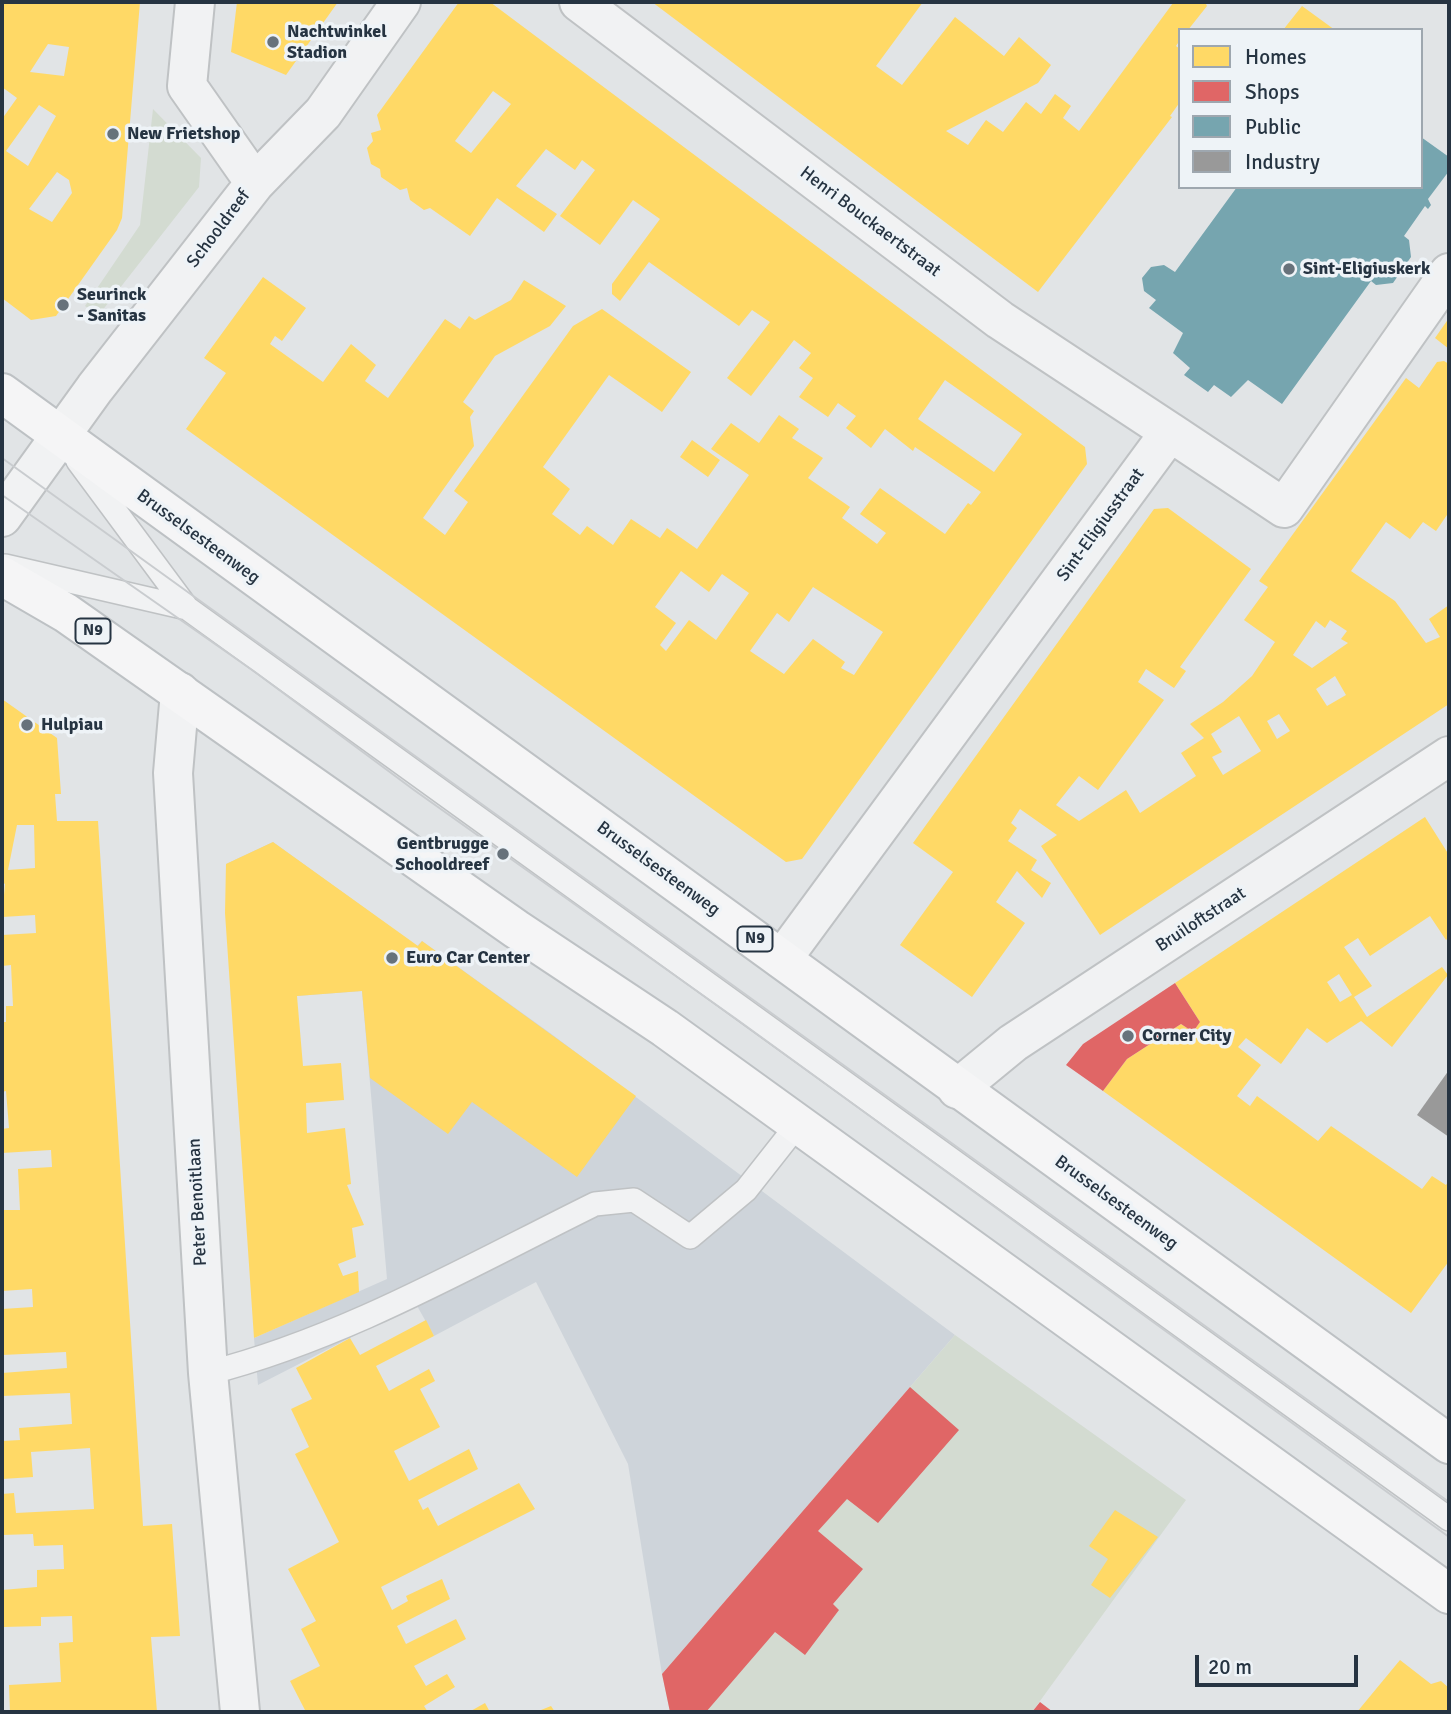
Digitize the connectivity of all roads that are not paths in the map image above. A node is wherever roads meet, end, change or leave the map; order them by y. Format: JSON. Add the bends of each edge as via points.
{"nodes":[{"id":1,"x":195,"y":2,"type":"edge"},
{"id":2,"x":401,"y":2,"type":"edge"},
{"id":3,"x":579,"y":2,"type":"edge"},
{"id":4,"x":255,"y":183,"type":"junction"},
{"id":5,"x":1449,"y":273,"type":"edge"},
{"id":6,"x":2,"y":393,"type":"edge"},
{"id":7,"x":1170,"y":432,"type":"junction"},
{"id":8,"x":60,"y":435,"type":"junction"},
{"id":9,"x":2,"y":517,"type":"edge"},
{"id":10,"x":2,"y":566,"type":"edge"},
{"id":11,"x":2,"y":576,"type":"edge"},
{"id":12,"x":187,"y":608,"type":"junction"},
{"id":13,"x":180,"y":692,"type":"junction"},
{"id":14,"x":1449,"y":756,"type":"edge"},
{"id":15,"x":782,"y":959,"type":"junction"},
{"id":16,"x":957,"y":1089,"type":"junction"},
{"id":17,"x":798,"y":1124,"type":"junction"},
{"id":18,"x":208,"y":1373,"type":"junction"},
{"id":19,"x":1449,"y":1444,"type":"edge"},
{"id":20,"x":1449,"y":1519,"type":"edge"},
{"id":21,"x":1449,"y":1594,"type":"edge"},
{"id":22,"x":240,"y":1712,"type":"edge"}],
"edges":[{"from":1,"to":4,"type":"street","name":"Schooldreef","via":[[187,86]]},
{"from":2,"to":4,"type":"street","via":[[323,113]]},
{"from":3,"to":7,"type":"street","name":"Henri Bouckaertstraat","via":[[1000,320]]},
{"from":4,"to":8,"type":"street","name":"Schooldreef"},
{"from":5,"to":7,"type":"street","via":[[1284,508]]},
{"from":6,"to":8,"type":"main road","name":"Brusselsesteenweg","number":"N9"},
{"from":7,"to":15,"type":"street","name":"Sint-Eligiusstraat"},
{"from":8,"to":9,"type":"street","name":"Schooldreef"},
{"from":8,"to":12,"type":"lane"},
{"from":8,"to":15,"type":"main road","name":"Brusselsesteenweg","number":"N9"},
{"from":10,"to":12,"type":"lane"},
{"from":11,"to":13,"type":"main road","number":"N9","via":[[66,613]]},
{"from":12,"to":20,"type":"lane"},
{"from":13,"to":17,"type":"main road","number":"N9"},
{"from":13,"to":18,"type":"street","name":"Peter Benoitlaan","via":[[173,773]]},
{"from":14,"to":16,"type":"street","name":"Bruiloftstraat","via":[[1013,1044]]},
{"from":15,"to":16,"type":"main road","name":"Brusselsesteenweg","number":"N9"},
{"from":16,"to":19,"type":"main road","name":"Brusselsesteenweg","number":"N9"},
{"from":17,"to":18,"type":"lane","via":[[746,1190],[690,1237],[634,1200],[595,1204],[338,1330],[256,1361]]},
{"from":17,"to":21,"type":"main road","number":"N9"},
{"from":18,"to":22,"type":"street","name":"Peter Benoitlaan"}]}
